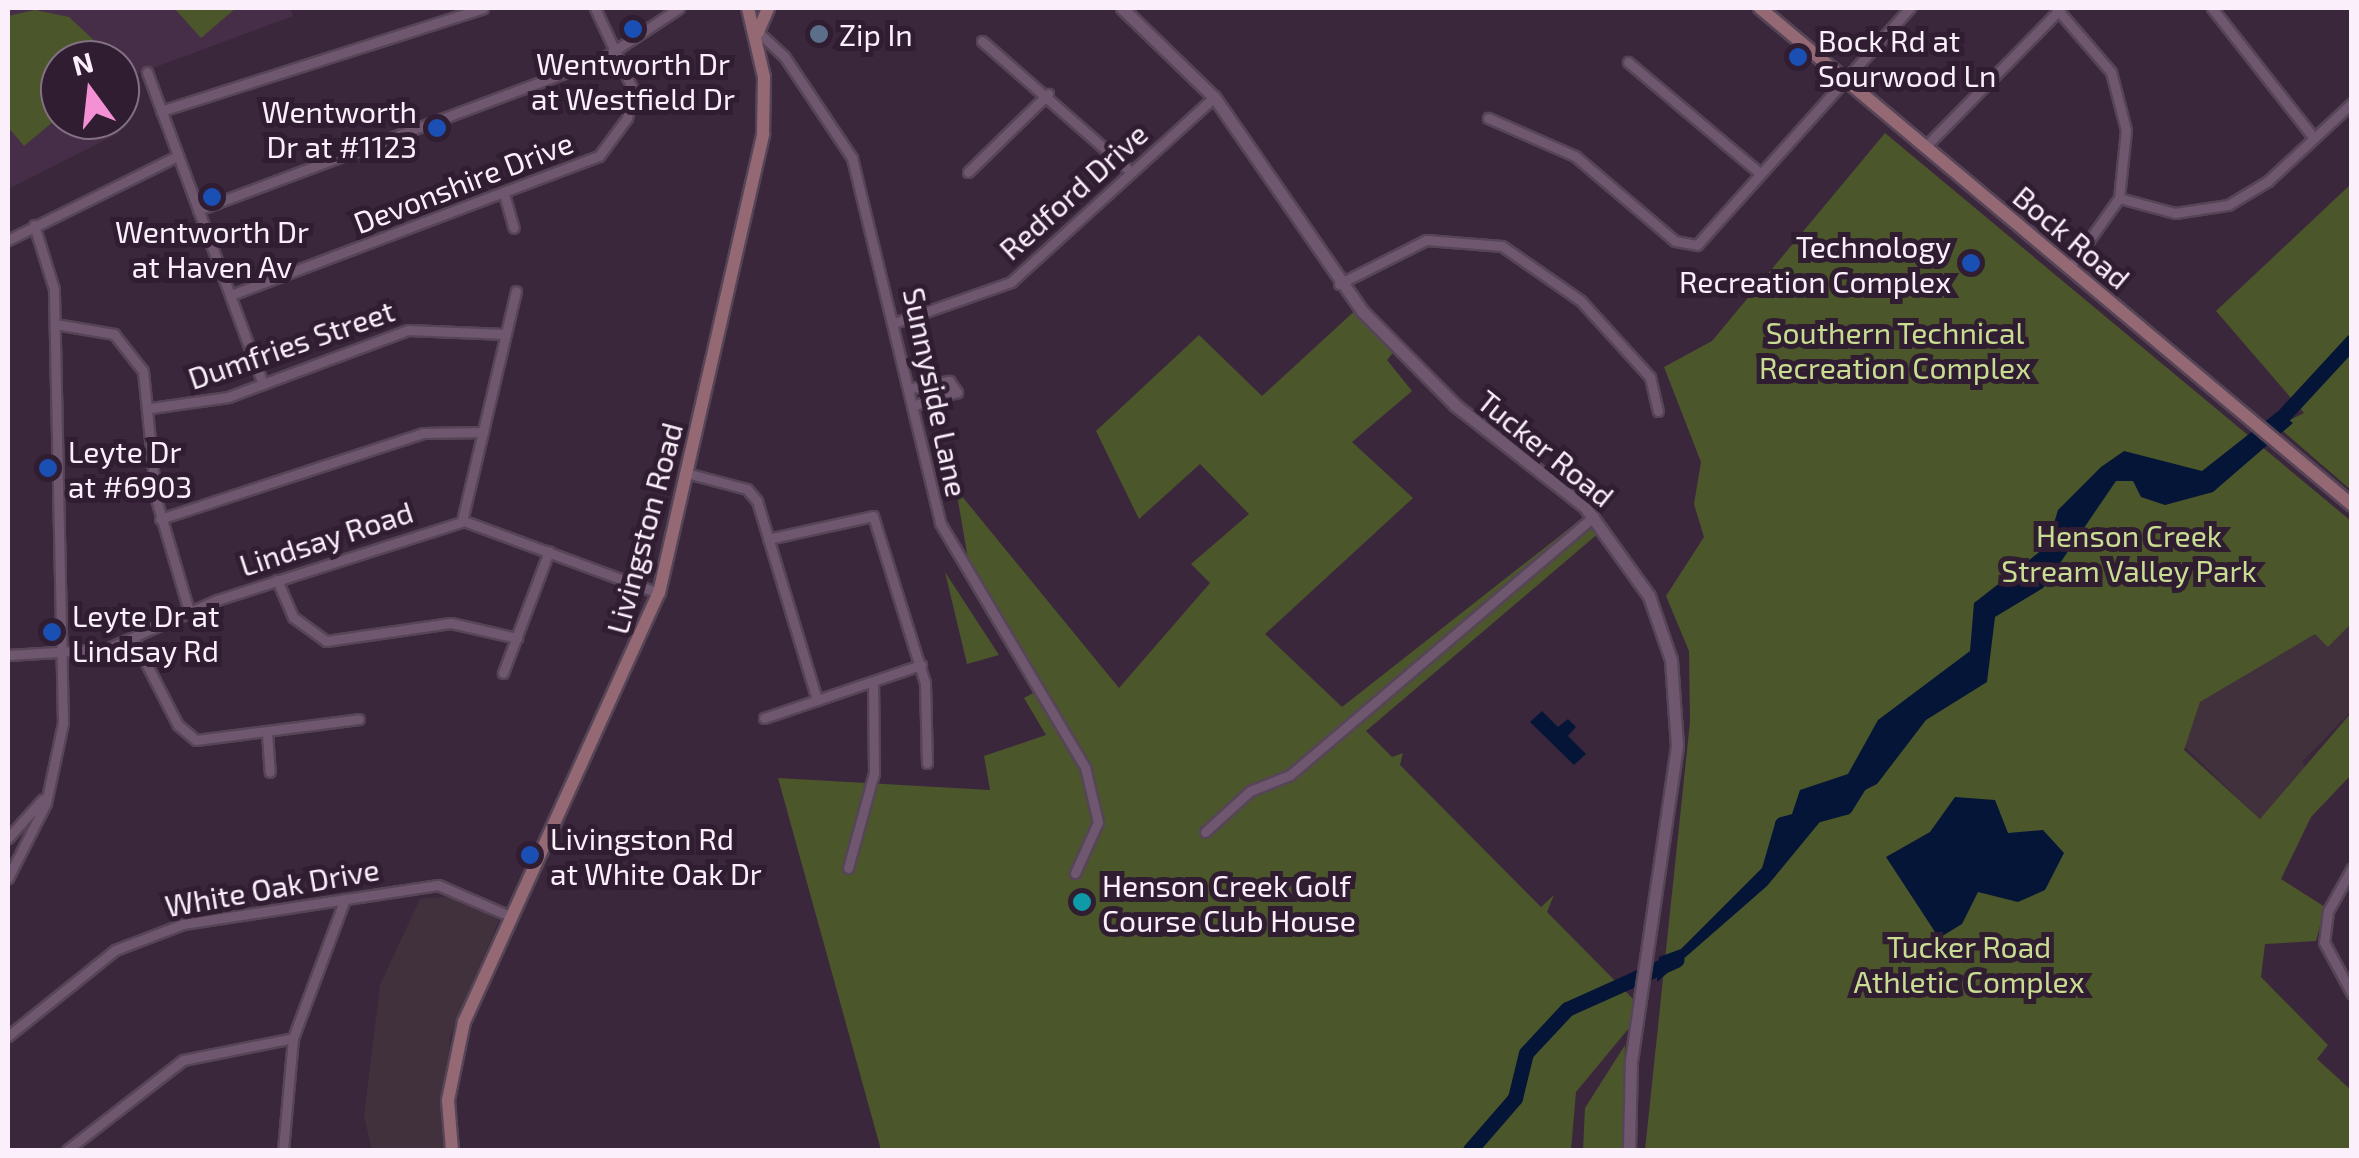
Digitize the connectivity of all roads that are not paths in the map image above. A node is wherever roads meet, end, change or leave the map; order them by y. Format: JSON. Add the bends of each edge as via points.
{"nodes":[{"id":1,"x":483,"y":8,"type":"edge"},
{"id":2,"x":595,"y":8,"type":"edge"},
{"id":3,"x":679,"y":8,"type":"edge"},
{"id":4,"x":748,"y":8,"type":"edge"},
{"id":5,"x":768,"y":8,"type":"edge"},
{"id":6,"x":1122,"y":8,"type":"edge"},
{"id":7,"x":1760,"y":8,"type":"edge"},
{"id":8,"x":1910,"y":8,"type":"edge"},
{"id":9,"x":2059,"y":8,"type":"edge"},
{"id":10,"x":2212,"y":8,"type":"edge"},
{"id":11,"x":758,"y":32,"type":"junction"},
{"id":12,"x":982,"y":41,"type":"dead end"},
{"id":13,"x":620,"y":48,"type":"junction"},
{"id":14,"x":1628,"y":62,"type":"dead end"},
{"id":15,"x":146,"y":72,"type":"dead end"},
{"id":16,"x":1842,"y":77,"type":"junction"},
{"id":17,"x":1048,"y":94,"type":"junction"},
{"id":18,"x":1214,"y":97,"type":"junction"},
{"id":19,"x":2352,"y":103,"type":"edge"},
{"id":20,"x":161,"y":112,"type":"junction"},
{"id":21,"x":1488,"y":118,"type":"dead end"},
{"id":22,"x":2314,"y":138,"type":"junction"},
{"id":23,"x":1926,"y":146,"type":"junction"},
{"id":24,"x":176,"y":156,"type":"junction"},
{"id":25,"x":968,"y":172,"type":"dead end"},
{"id":26,"x":1131,"y":172,"type":"junction"},
{"id":27,"x":1760,"y":173,"type":"junction"},
{"id":28,"x":504,"y":194,"type":"junction"},
{"id":29,"x":2119,"y":198,"type":"junction"},
{"id":30,"x":198,"y":210,"type":"junction"},
{"id":31,"x":34,"y":225,"type":"junction"},
{"id":32,"x":514,"y":228,"type":"dead end"},
{"id":33,"x":8,"y":240,"type":"edge"},
{"id":34,"x":2070,"y":267,"type":"junction"},
{"id":35,"x":1339,"y":284,"type":"junction"},
{"id":36,"x":516,"y":291,"type":"dead end"},
{"id":37,"x":231,"y":295,"type":"junction"},
{"id":38,"x":898,"y":322,"type":"junction"},
{"id":39,"x":55,"y":324,"type":"junction"},
{"id":40,"x":505,"y":334,"type":"junction"},
{"id":41,"x":263,"y":384,"type":"junction"},
{"id":42,"x":912,"y":388,"type":"junction"},
{"id":43,"x":914,"y":406,"type":"junction"},
{"id":44,"x":151,"y":408,"type":"junction"},
{"id":45,"x":1658,"y":411,"type":"dead end"},
{"id":46,"x":483,"y":432,"type":"junction"},
{"id":47,"x":686,"y":473,"type":"junction"},
{"id":48,"x":2352,"y":505,"type":"edge"},
{"id":49,"x":1594,"y":516,"type":"junction"},
{"id":50,"x":160,"y":519,"type":"junction"},
{"id":51,"x":462,"y":521,"type":"junction"},
{"id":52,"x":768,"y":539,"type":"junction"},
{"id":53,"x":549,"y":550,"type":"junction"},
{"id":54,"x":277,"y":580,"type":"junction"},
{"id":55,"x":658,"y":593,"type":"junction"},
{"id":56,"x":190,"y":611,"type":"junction"},
{"id":57,"x":133,"y":638,"type":"junction"},
{"id":58,"x":517,"y":638,"type":"junction"},
{"id":59,"x":60,"y":654,"type":"junction"},
{"id":60,"x":8,"y":655,"type":"edge"},
{"id":61,"x":921,"y":665,"type":"junction"},
{"id":62,"x":503,"y":673,"type":"dead end"},
{"id":63,"x":873,"y":682,"type":"junction"},
{"id":64,"x":816,"y":700,"type":"junction"},
{"id":65,"x":764,"y":718,"type":"dead end"},
{"id":66,"x":359,"y":719,"type":"dead end"},
{"id":67,"x":267,"y":734,"type":"junction"},
{"id":68,"x":927,"y":764,"type":"dead end"},
{"id":69,"x":270,"y":772,"type":"dead end"},
{"id":70,"x":51,"y":788,"type":"junction"},
{"id":71,"x":1205,"y":832,"type":"dead end"},
{"id":72,"x":8,"y":838,"type":"edge"},
{"id":73,"x":848,"y":868,"type":"dead end"},
{"id":74,"x":2352,"y":868,"type":"edge"},
{"id":75,"x":1075,"y":873,"type":"dead end"},
{"id":76,"x":8,"y":874,"type":"edge"},
{"id":77,"x":345,"y":900,"type":"junction"},
{"id":78,"x":512,"y":916,"type":"junction"},
{"id":79,"x":2352,"y":994,"type":"edge"},
{"id":80,"x":8,"y":1036,"type":"edge"},
{"id":81,"x":293,"y":1038,"type":"junction"},
{"id":82,"x":67,"y":1150,"type":"edge"},
{"id":83,"x":283,"y":1150,"type":"edge"},
{"id":84,"x":452,"y":1150,"type":"edge"},
{"id":85,"x":1629,"y":1150,"type":"edge"}],
"edges":[{"from":1,"to":20,"type":"street"},
{"from":2,"to":13,"type":"street","name":"Devonshire Drive"},
{"from":3,"to":13,"type":"street"},
{"from":4,"to":11,"type":"main road","name":"Livingston Road"},
{"from":5,"to":11,"type":"main road"},
{"from":6,"to":18,"type":"street","name":"Tucker Road"},
{"from":7,"to":16,"type":"main road","name":"Bock Road"},
{"from":8,"to":16,"type":"street"},
{"from":9,"to":23,"type":"street"},
{"from":9,"to":29,"type":"street","via":[[2093,45],[2120,96],[2127,147]]},
{"from":10,"to":22,"type":"street"},
{"from":11,"to":38,"type":"street","name":"Sunnyside Lane","via":[[784,56],[852,158]]},
{"from":11,"to":47,"type":"main road","name":"Livingston Road","via":[[764,134]]},
{"from":12,"to":17,"type":"street"},
{"from":13,"to":28,"type":"street","name":"Devonshire Drive","via":[[633,100],[610,144]]},
{"from":13,"to":30,"type":"street"},
{"from":14,"to":27,"type":"street"},
{"from":15,"to":20,"type":"street"},
{"from":16,"to":23,"type":"main road","name":"Bock Road"},
{"from":16,"to":27,"type":"street"},
{"from":17,"to":25,"type":"street"},
{"from":17,"to":26,"type":"street"},
{"from":18,"to":26,"type":"street","name":"Redford Drive"},
{"from":18,"to":35,"type":"street","name":"Tucker Road"},
{"from":19,"to":22,"type":"street"},
{"from":20,"to":24,"type":"street"},
{"from":21,"to":27,"type":"street","via":[[1574,156],[1687,247],[1706,241]]},
{"from":22,"to":29,"type":"street","via":[[2260,188],[2218,208],[2175,213]]},
{"from":23,"to":34,"type":"main road","name":"Bock Road"},
{"from":24,"to":30,"type":"street"},
{"from":24,"to":31,"type":"street"},
{"from":26,"to":38,"type":"street","name":"Redford Drive","via":[[1005,286]]},
{"from":28,"to":32,"type":"street"},
{"from":28,"to":37,"type":"street","name":"Devonshire Drive"},
{"from":29,"to":34,"type":"street"},
{"from":30,"to":37,"type":"street"},
{"from":31,"to":33,"type":"street"},
{"from":31,"to":39,"type":"street"},
{"from":34,"to":48,"type":"main road","name":"Bock Road"},
{"from":35,"to":45,"type":"street","via":[[1426,240],[1502,246],[1581,300],[1650,377]]},
{"from":35,"to":49,"type":"street","name":"Tucker Road","via":[[1416,371]]},
{"from":36,"to":40,"type":"street"},
{"from":37,"to":41,"type":"street"},
{"from":38,"to":42,"type":"street","name":"Sunnyside Lane"},
{"from":39,"to":44,"type":"street","via":[[118,337],[144,371]]},
{"from":39,"to":59,"type":"street"},
{"from":40,"to":41,"type":"street","name":"Dumfries Street","via":[[408,330]]},
{"from":40,"to":46,"type":"street"},
{"from":41,"to":44,"type":"street","name":"Dumfries Street"},
{"from":42,"to":43,"type":"street","name":"Sunnyside Lane"},
{"from":42,"to":43,"type":"street","via":[[949,381],[957,392]]},
{"from":43,"to":75,"type":"street","name":"Sunnyside Lane","via":[[940,524],[1088,775],[1098,822]]},
{"from":44,"to":50,"type":"street"},
{"from":46,"to":50,"type":"street","via":[[422,433]]},
{"from":46,"to":51,"type":"street"},
{"from":47,"to":52,"type":"street","via":[[747,489]]},
{"from":47,"to":55,"type":"main road","name":"Livingston Road"},
{"from":49,"to":71,"type":"street","via":[[1290,775],[1250,791]]},
{"from":49,"to":85,"type":"street","name":"Tucker Road","via":[[1648,596],[1675,682],[1677,746],[1641,998]]},
{"from":50,"to":56,"type":"street"},
{"from":51,"to":53,"type":"street","name":"Lindsay Road"},
{"from":51,"to":54,"type":"street","name":"Lindsay Road"},
{"from":52,"to":61,"type":"street","via":[[870,514]]},
{"from":52,"to":64,"type":"street"},
{"from":53,"to":55,"type":"street","name":"Lindsay Road"},
{"from":53,"to":58,"type":"street"},
{"from":54,"to":56,"type":"street","name":"Lindsay Road"},
{"from":54,"to":58,"type":"street","via":[[292,618],[326,641],[451,623]]},
{"from":55,"to":78,"type":"main road","name":"Livingston Road"},
{"from":56,"to":57,"type":"street","name":"Lindsay Road"},
{"from":57,"to":59,"type":"street","name":"Lindsay Road"},
{"from":57,"to":67,"type":"street","via":[[188,735],[215,742]]},
{"from":58,"to":62,"type":"street"},
{"from":59,"to":60,"type":"street","name":"Lindsay Road"},
{"from":59,"to":70,"type":"street","via":[[62,735]]},
{"from":61,"to":63,"type":"street"},
{"from":61,"to":68,"type":"street"},
{"from":63,"to":64,"type":"street"},
{"from":63,"to":73,"type":"street","via":[[874,773]]},
{"from":64,"to":65,"type":"street"},
{"from":66,"to":67,"type":"street"},
{"from":67,"to":69,"type":"street"},
{"from":70,"to":72,"type":"street"},
{"from":70,"to":76,"type":"street"},
{"from":74,"to":79,"type":"street","via":[[2324,927],[2329,963]]},
{"from":77,"to":78,"type":"street","name":"White Oak Drive","via":[[442,885]]},
{"from":77,"to":80,"type":"street","name":"White Oak Drive","via":[[183,924],[130,942]]},
{"from":77,"to":81,"type":"street"},
{"from":78,"to":84,"type":"main road","name":"Livingston Road","via":[[455,1056]]},
{"from":81,"to":82,"type":"street","via":[[189,1058]]},
{"from":81,"to":83,"type":"street"}]}
